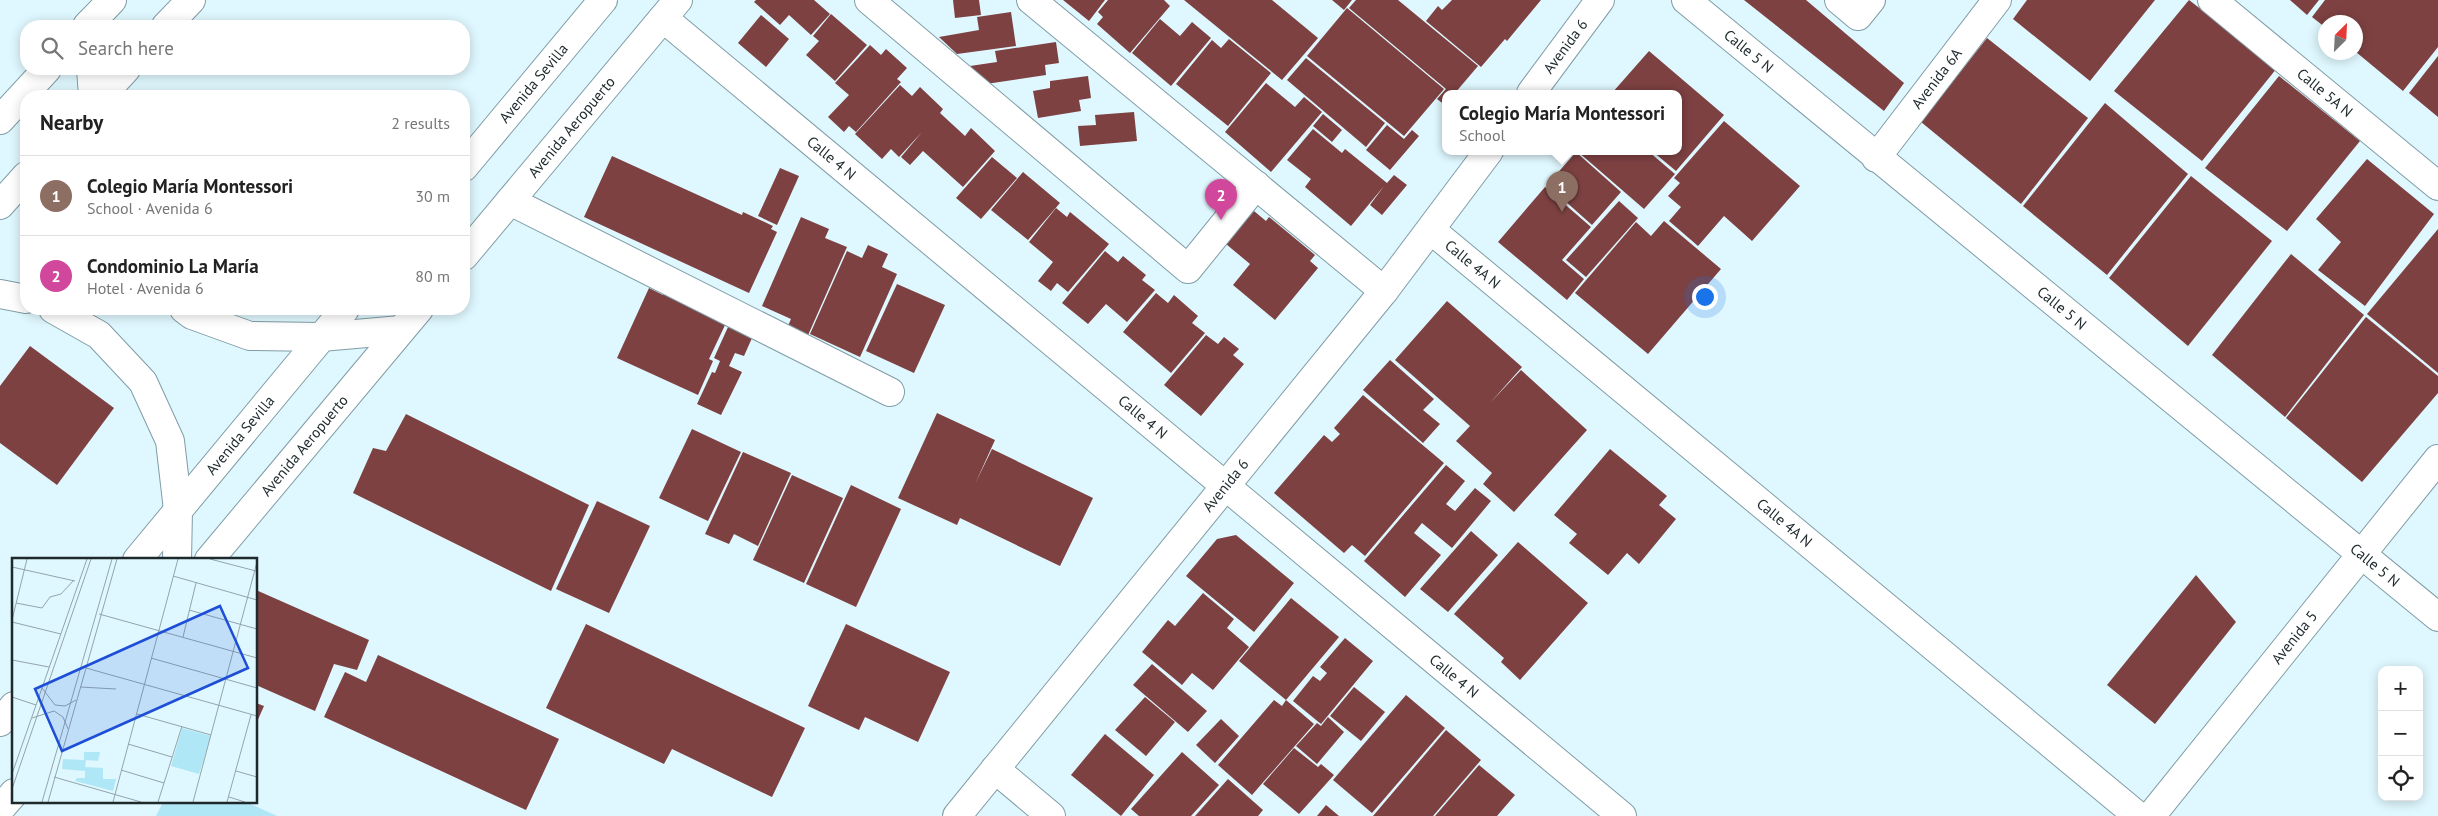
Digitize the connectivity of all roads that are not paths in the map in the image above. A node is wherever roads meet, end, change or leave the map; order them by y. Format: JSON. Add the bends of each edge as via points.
{"nodes":[{"id":1,"x":112,"y":0,"type":"edge"},
{"id":2,"x":191,"y":0,"type":"edge"},
{"id":3,"x":603,"y":0,"type":"edge"},
{"id":4,"x":869,"y":0,"type":"edge"},
{"id":5,"x":1031,"y":0,"type":"edge"},
{"id":6,"x":1600,"y":0,"type":"edge"},
{"id":7,"x":1686,"y":0,"type":"edge"},
{"id":8,"x":1839,"y":0,"type":"edge"},
{"id":9,"x":1871,"y":0,"type":"edge"},
{"id":10,"x":1997,"y":0,"type":"edge"},
{"id":11,"x":2212,"y":0,"type":"edge"},
{"id":12,"x":671,"y":9,"type":"edge"},
{"id":13,"x":94,"y":20,"type":"edge"},
{"id":14,"x":172,"y":20,"type":"edge"},
{"id":15,"x":41,"y":75,"type":"edge"},
{"id":16,"x":91,"y":75,"type":"edge"},
{"id":17,"x":120,"y":75,"type":"edge"},
{"id":18,"x":28,"y":90,"type":"edge"},
{"id":19,"x":93,"y":90,"type":"edge"},
{"id":20,"x":107,"y":90,"type":"edge"},
{"id":21,"x":1533,"y":90,"type":"edge"},
{"id":22,"x":20,"y":98,"type":"edge"},
{"id":23,"x":0,"y":120,"type":"edge"},
{"id":24,"x":1486,"y":155,"type":"edge"},
{"id":25,"x":1876,"y":158,"type":"junction"},
{"id":26,"x":470,"y":159,"type":"edge"},
{"id":27,"x":20,"y":183,"type":"edge"},
{"id":28,"x":1256,"y":185,"type":"junction"},
{"id":29,"x":2438,"y":186,"type":"edge"},
{"id":30,"x":510,"y":200,"type":"junction"},
{"id":31,"x":0,"y":205,"type":"edge"},
{"id":32,"x":1430,"y":230,"type":"junction"},
{"id":33,"x":470,"y":249,"type":"edge"},
{"id":34,"x":1384,"y":291,"type":"junction"},
{"id":35,"x":0,"y":294,"type":"edge"},
{"id":36,"x":20,"y":298,"type":"edge"},
{"id":37,"x":64,"y":315,"type":"edge"},
{"id":38,"x":192,"y":315,"type":"edge"},
{"id":39,"x":339,"y":315,"type":"edge"},
{"id":40,"x":414,"y":315,"type":"edge"},
{"id":41,"x":401,"y":330,"type":"junction"},
{"id":42,"x":321,"y":337,"type":"junction"},
{"id":43,"x":890,"y":392,"type":"dead end"},
{"id":44,"x":2438,"y":459,"type":"edge"},
{"id":45,"x":1225,"y":486,"type":"junction"},
{"id":46,"x":178,"y":510,"type":"junction"},
{"id":47,"x":2361,"y":553,"type":"junction"},
{"id":48,"x":139,"y":558,"type":"edge"},
{"id":49,"x":177,"y":558,"type":"edge"},
{"id":50,"x":211,"y":558,"type":"edge"},
{"id":51,"x":2438,"y":617,"type":"edge"},
{"id":52,"x":12,"y":708,"type":"edge"},
{"id":53,"x":0,"y":722,"type":"edge"},
{"id":54,"x":995,"y":769,"type":"junction"},
{"id":55,"x":12,"y":794,"type":"edge"},
{"id":56,"x":0,"y":809,"type":"edge"},
{"id":57,"x":957,"y":816,"type":"edge"},
{"id":58,"x":1052,"y":816,"type":"edge"},
{"id":59,"x":1622,"y":816,"type":"edge"},
{"id":60,"x":2138,"y":816,"type":"edge"},
{"id":61,"x":2150,"y":816,"type":"edge"}],
"edges":[{"from":1,"to":13,"type":"street"},
{"from":2,"to":14,"type":"street"},
{"from":3,"to":26,"type":"street","name":"Avenida Sevilla"},
{"from":4,"to":28,"type":"street","via":[[1188,269]]},
{"from":5,"to":28,"type":"street"},
{"from":6,"to":21,"type":"street","name":"Avenida 6"},
{"from":7,"to":25,"type":"street","name":"Calle 5 N"},
{"from":8,"to":9,"type":"street","via":[[1858,16]]},
{"from":10,"to":25,"type":"street","name":"Avenida 6A"},
{"from":11,"to":29,"type":"street","name":"Calle 5A N"},
{"from":12,"to":30,"type":"street","name":"Avenida Aeropuerto"},
{"from":12,"to":45,"type":"street","name":"Calle 4 N"},
{"from":15,"to":18,"type":"street"},
{"from":16,"to":19,"type":"street"},
{"from":17,"to":20,"type":"street"},
{"from":22,"to":23,"type":"street"},
{"from":24,"to":32,"type":"street","name":"Avenida 6"},
{"from":25,"to":47,"type":"street","name":"Calle 5 N"},
{"from":27,"to":31,"type":"street"},
{"from":28,"to":34,"type":"street"},
{"from":30,"to":33,"type":"street","name":"Avenida Aeropuerto"},
{"from":30,"to":43,"type":"street"},
{"from":32,"to":34,"type":"street","name":"Avenida 6"},
{"from":32,"to":60,"type":"street","name":"Calle 4A N"},
{"from":34,"to":45,"type":"street","name":"Avenida 6"},
{"from":35,"to":36,"type":"street"},
{"from":37,"to":46,"type":"street","via":[[99,335],[143,382],[170,441]]},
{"from":38,"to":42,"type":"street","via":[[250,336]]},
{"from":39,"to":42,"type":"street","name":"Avenida Sevilla"},
{"from":40,"to":41,"type":"street","name":"Avenida Aeropuerto"},
{"from":41,"to":42,"type":"street"},
{"from":41,"to":50,"type":"street","name":"Avenida Aeropuerto"},
{"from":42,"to":46,"type":"street","name":"Avenida Sevilla"},
{"from":44,"to":47,"type":"street","name":"Avenida 5"},
{"from":45,"to":54,"type":"street","name":"Avenida 6"},
{"from":45,"to":59,"type":"street","name":"Calle 4 N"},
{"from":46,"to":48,"type":"street","name":"Avenida Sevilla"},
{"from":46,"to":49,"type":"street"},
{"from":47,"to":51,"type":"street","name":"Calle 5 N"},
{"from":47,"to":61,"type":"street","name":"Avenida 5"},
{"from":52,"to":53,"type":"street"},
{"from":54,"to":57,"type":"street","name":"Avenida 6"},
{"from":54,"to":58,"type":"street"},
{"from":55,"to":56,"type":"street"}]}
